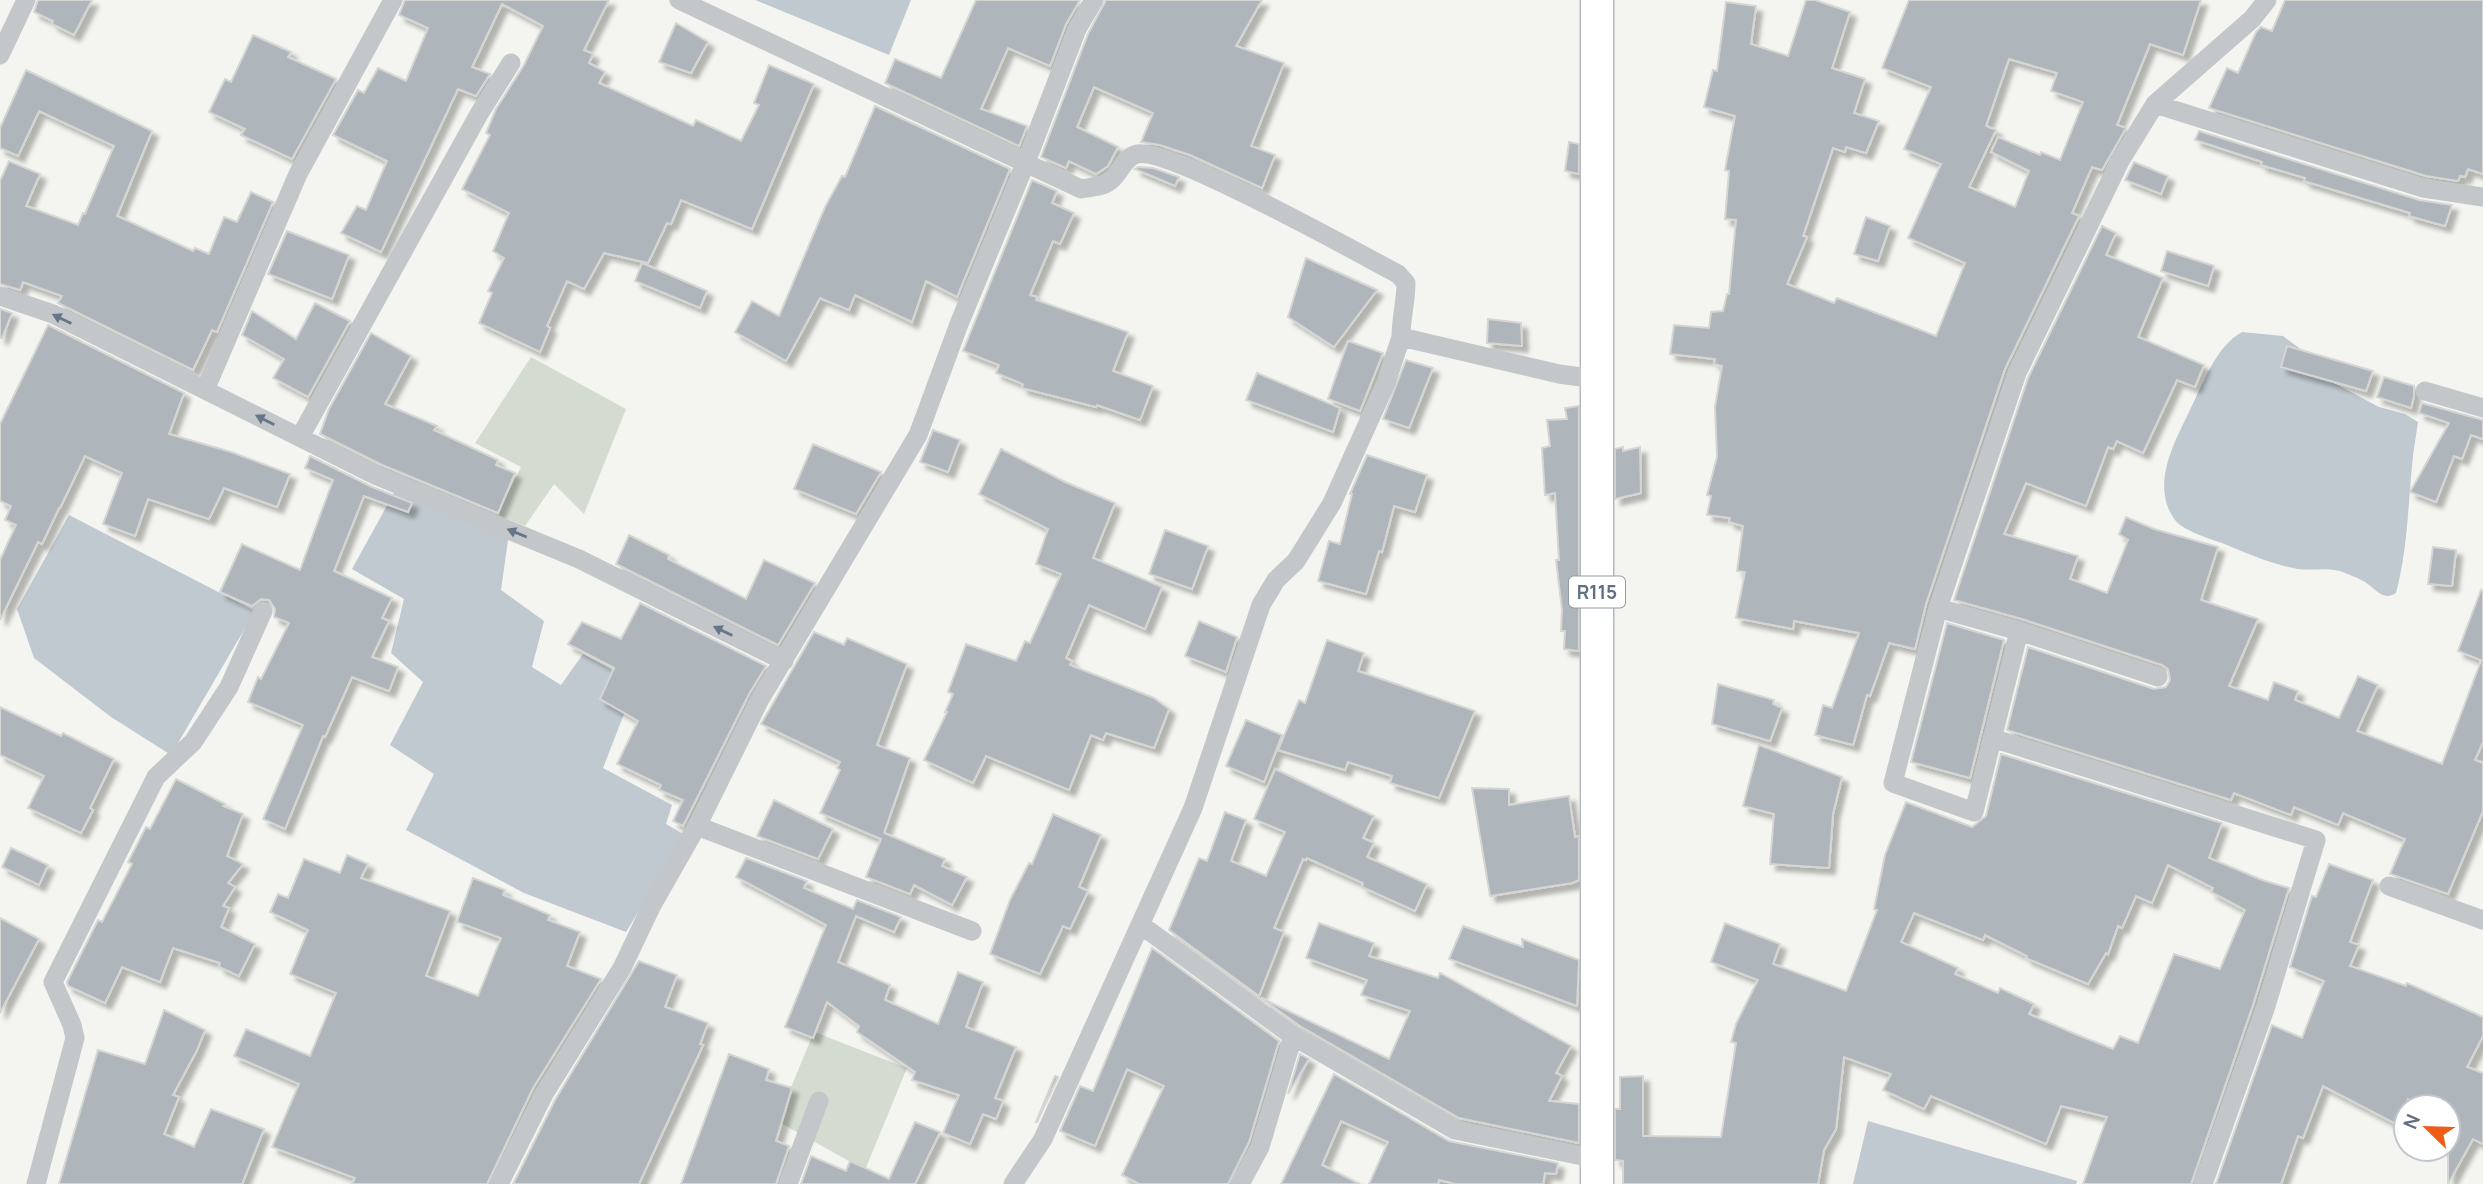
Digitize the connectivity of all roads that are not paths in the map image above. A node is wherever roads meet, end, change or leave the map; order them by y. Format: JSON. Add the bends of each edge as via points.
{"nodes":[{"id":1,"x":26,"y":0,"type":"edge"},
{"id":2,"x":393,"y":0,"type":"edge"},
{"id":3,"x":679,"y":0,"type":"edge"},
{"id":4,"x":1094,"y":0,"type":"edge"},
{"id":5,"x":1597,"y":0,"type":"edge"},
{"id":6,"x":2267,"y":0,"type":"edge"},
{"id":7,"x":0,"y":55,"type":"edge"},
{"id":8,"x":512,"y":63,"type":"dead end"},
{"id":9,"x":2155,"y":104,"type":"junction"},
{"id":10,"x":1026,"y":162,"type":"junction"},
{"id":11,"x":2483,"y":197,"type":"edge"},
{"id":12,"x":0,"y":296,"type":"edge"},
{"id":13,"x":1402,"y":337,"type":"junction"},
{"id":14,"x":1596,"y":379,"type":"junction"},
{"id":15,"x":205,"y":390,"type":"junction"},
{"id":16,"x":2425,"y":391,"type":"dead end"},
{"id":17,"x":2483,"y":408,"type":"edge"},
{"id":18,"x":300,"y":437,"type":"junction"},
{"id":19,"x":1937,"y":608,"type":"junction"},
{"id":20,"x":263,"y":611,"type":"dead end"},
{"id":21,"x":2019,"y":631,"type":"junction"},
{"id":22,"x":784,"y":661,"type":"junction"},
{"id":23,"x":2158,"y":677,"type":"dead end"},
{"id":24,"x":1992,"y":738,"type":"junction"},
{"id":25,"x":697,"y":826,"type":"junction"},
{"id":26,"x":2389,"y":886,"type":"dead end"},
{"id":27,"x":2483,"y":920,"type":"edge"},
{"id":28,"x":1141,"y":925,"type":"junction"},
{"id":29,"x":972,"y":932,"type":"dead end"},
{"id":30,"x":1293,"y":1036,"type":"junction"},
{"id":31,"x":819,"y":1101,"type":"dead end"},
{"id":32,"x":1597,"y":1171,"type":"edge"},
{"id":33,"x":36,"y":1184,"type":"edge"},
{"id":34,"x":499,"y":1184,"type":"edge"},
{"id":35,"x":788,"y":1184,"type":"edge"},
{"id":36,"x":1013,"y":1184,"type":"edge"},
{"id":37,"x":1240,"y":1184,"type":"edge"},
{"id":38,"x":2203,"y":1184,"type":"edge"}],
"edges":[{"from":1,"to":7,"type":"street"},
{"from":2,"to":15,"type":"street","via":[[298,174]]},
{"from":3,"to":10,"type":"street"},
{"from":4,"to":10,"type":"street","via":[[1077,29]]},
{"from":5,"to":14,"type":"main road","number":"R115"},
{"from":6,"to":9,"type":"street","via":[[2252,19]]},
{"from":8,"to":18,"type":"street","via":[[472,125]]},
{"from":9,"to":11,"type":"street","via":[[2423,188]]},
{"from":9,"to":19,"type":"street","via":[[2120,161],[2017,373]]},
{"from":10,"to":13,"type":"street","via":[[1081,189],[1111,181],[1129,158],[1139,153],[1160,156],[1241,192],[1398,274],[1406,283]]},
{"from":10,"to":22,"type":"street","via":[[918,435]]},
{"from":15,"to":12,"type":"street","one_way":true,"via":[[53,314]]},
{"from":13,"to":14,"type":"street"},
{"from":13,"to":28,"type":"street","via":[[1332,503],[1261,606],[1193,808]]},
{"from":14,"to":32,"type":"main road","number":"R115"},
{"from":18,"to":15,"type":"street","one_way":true},
{"from":16,"to":17,"type":"street"},
{"from":22,"to":18,"type":"street","one_way":true,"via":[[579,559],[375,475]]},
{"from":19,"to":21,"type":"street"},
{"from":19,"to":24,"type":"street","via":[[1892,783],[1974,812]]},
{"from":20,"to":33,"type":"street","via":[[229,687],[193,741],[156,777],[53,982],[75,1038]]},
{"from":21,"to":23,"type":"street"},
{"from":21,"to":24,"type":"street"},
{"from":22,"to":25,"type":"street","via":[[760,699]]},
{"from":24,"to":38,"type":"street","via":[[2316,840],[2265,1009]]},
{"from":25,"to":29,"type":"street"},
{"from":25,"to":34,"type":"street","via":[[622,968],[544,1094]]},
{"from":26,"to":27,"type":"street"},
{"from":28,"to":30,"type":"street"},
{"from":28,"to":36,"type":"street","via":[[1043,1139]]},
{"from":30,"to":32,"type":"street","via":[[1455,1129]]},
{"from":30,"to":37,"type":"street","via":[[1260,1147]]},
{"from":31,"to":35,"type":"street"}]}
